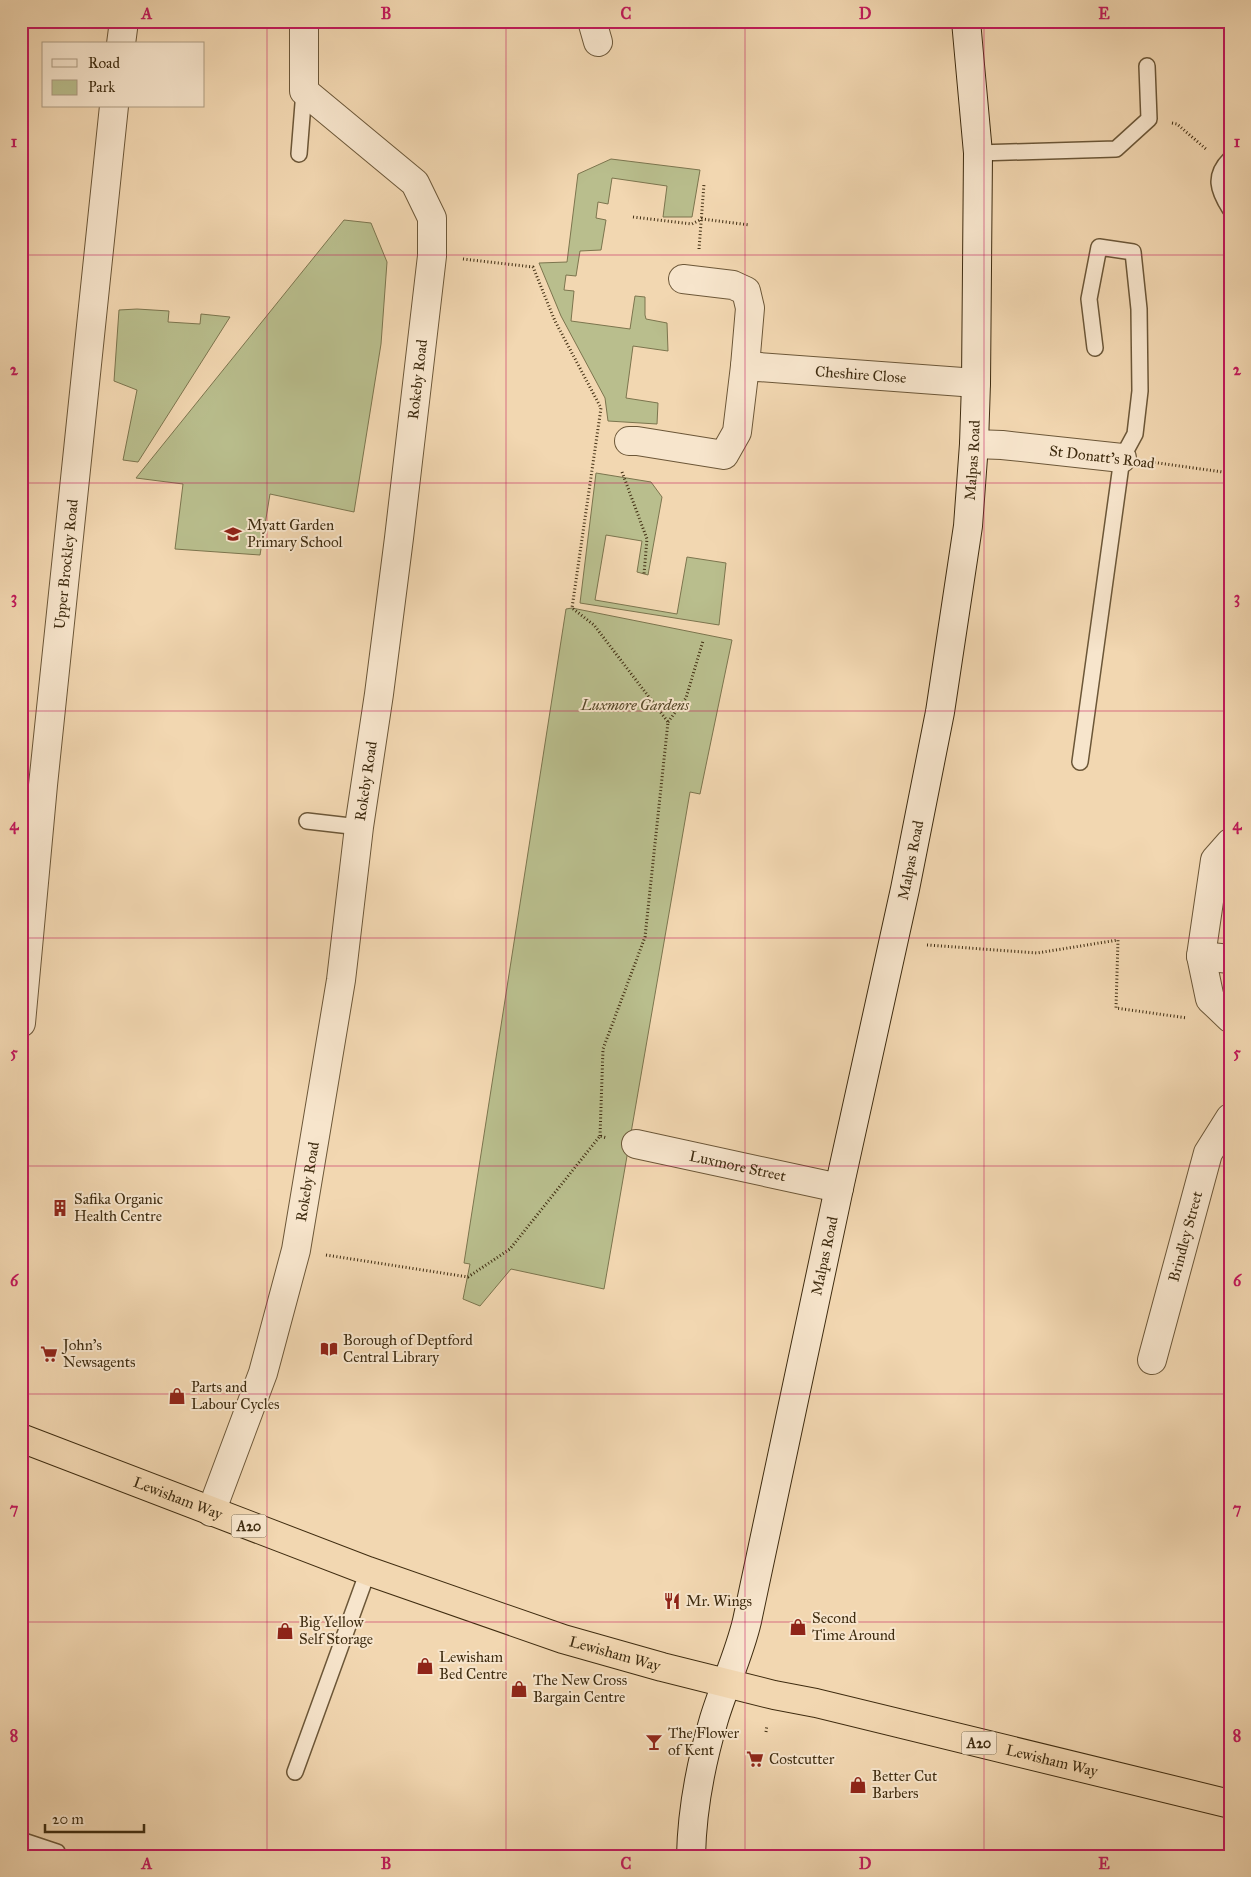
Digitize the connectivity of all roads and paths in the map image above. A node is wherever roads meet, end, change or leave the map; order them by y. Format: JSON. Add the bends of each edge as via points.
{"nodes":[{"id":1,"x":124,"y":21,"type":"edge"},
{"id":2,"x":304,"y":21,"type":"edge"},
{"id":3,"x":966,"y":21,"type":"edge"},
{"id":4,"x":121,"y":42,"type":"edge"},
{"id":5,"x":1147,"y":66,"type":"dead end"},
{"id":6,"x":304,"y":91,"type":"junction"},
{"id":7,"x":114,"y":108,"type":"edge"},
{"id":8,"x":1149,"y":119,"type":"junction"},
{"id":9,"x":978,"y":153,"type":"junction"},
{"id":10,"x":299,"y":154,"type":"dead end"},
{"id":11,"x":1227,"y":162,"type":"edge"},
{"id":12,"x":1230,"y":209,"type":"edge"},
{"id":13,"x":633,"y":217,"type":"dead end"},
{"id":14,"x":750,"y":225,"type":"dead end"},
{"id":15,"x":432,"y":256,"type":"junction"},
{"id":16,"x":683,"y":279,"type":"dead end"},
{"id":17,"x":1095,"y":348,"type":"dead end"},
{"id":18,"x":745,"y":366,"type":"junction"},
{"id":19,"x":976,"y":383,"type":"junction"},
{"id":20,"x":629,"y":442,"type":"joint"},
{"id":21,"x":974,"y":444,"type":"junction"},
{"id":22,"x":1122,"y":458,"type":"junction"},
{"id":23,"x":1230,"y":473,"type":"edge"},
{"id":24,"x":644,"y":574,"type":"dead end"},
{"id":25,"x":703,"y":641,"type":"dead end"},
{"id":26,"x":668,"y":722,"type":"junction"},
{"id":27,"x":1080,"y":762,"type":"dead end"},
{"id":28,"x":307,"y":821,"type":"dead end"},
{"id":29,"x":359,"y":828,"type":"junction"},
{"id":30,"x":1225,"y":855,"type":"edge"},
{"id":31,"x":927,"y":945,"type":"dead end"},
{"id":32,"x":1202,"y":956,"type":"junction"},
{"id":33,"x":1230,"y":959,"type":"edge"},
{"id":34,"x":1230,"y":1018,"type":"edge"},
{"id":35,"x":1192,"y":1019,"type":"dead end"},
{"id":36,"x":21,"y":1023,"type":"edge"},
{"id":37,"x":1230,"y":1118,"type":"edge"},
{"id":38,"x":600,"y":1136,"type":"junction"},
{"id":39,"x":636,"y":1144,"type":"joint"},
{"id":40,"x":839,"y":1188,"type":"junction"},
{"id":41,"x":296,"y":1250,"type":"junction"},
{"id":42,"x":1152,"y":1360,"type":"dead end"},
{"id":43,"x":21,"y":1438,"type":"edge"},
{"id":44,"x":211,"y":1512,"type":"junction"},
{"id":45,"x":368,"y":1571,"type":"junction"},
{"id":46,"x":727,"y":1683,"type":"junction"},
{"id":47,"x":294,"y":1772,"type":"dead end"},
{"id":48,"x":1230,"y":1804,"type":"edge"},
{"id":49,"x":21,"y":1840,"type":"edge"},
{"id":50,"x":57,"y":1856,"type":"edge"},
{"id":51,"x":691,"y":1856,"type":"edge"}],
"edges":[{"from":1,"to":4,"type":"street"},
{"from":2,"to":6,"type":"street"},
{"from":3,"to":9,"type":"street","name":"Malpas Road"},
{"from":5,"to":8,"type":"lane"},
{"from":6,"to":10,"type":"lane"},
{"from":6,"to":15,"type":"street","name":"Rokeby Road","via":[[415,183],[432,218]]},
{"from":7,"to":36,"type":"street","name":"Upper Brockley Road"},
{"from":8,"to":9,"type":"lane","via":[[1116,148]]},
{"from":8,"to":11,"type":"path","via":[[1178,124]]},
{"from":9,"to":19,"type":"street","name":"Malpas Road"},
{"from":11,"to":12,"type":"lane","via":[[1218,180],[1221,194]]},
{"from":13,"to":14,"type":"path","via":[[692,224],[702,218]]},
{"from":15,"to":26,"type":"path","via":[[533,267],[556,321],[601,408],[572,608],[594,625]]},
{"from":15,"to":29,"type":"street","name":"Rokeby Road","via":[[380,685]]},
{"from":16,"to":18,"type":"street","via":[[733,285],[746,291],[750,308]]},
{"from":17,"to":22,"type":"lane","via":[[1090,299],[1098,247],[1133,252],[1139,308],[1140,391],[1135,434]]},
{"from":18,"to":19,"type":"street","name":"Cheshire Close"},
{"from":18,"to":20,"type":"street","via":[[737,432],[724,455]]},
{"from":19,"to":21,"type":"street","name":"Malpas Road"},
{"from":20,"to":24,"type":"path","via":[[619,462],[647,539]]},
{"from":21,"to":22,"type":"street","name":"St Donatt's Road"},
{"from":21,"to":40,"type":"street","name":"Malpas Road","via":[[968,526],[940,712],[905,889]]},
{"from":22,"to":23,"type":"path","name":"St Donatt's Road"},
{"from":22,"to":27,"type":"lane"},
{"from":25,"to":26,"type":"path","via":[[686,698]]},
{"from":26,"to":38,"type":"path","via":[[645,937],[603,1049]]},
{"from":28,"to":29,"type":"lane"},
{"from":29,"to":41,"type":"street","name":"Rokeby Road","via":[[341,980]]},
{"from":30,"to":32,"type":"street"},
{"from":31,"to":35,"type":"path","via":[[1037,952],[1118,940],[1116,1008]]},
{"from":32,"to":33,"type":"street"},
{"from":32,"to":34,"type":"street","via":[[1210,999]]},
{"from":37,"to":42,"type":"street","name":"Brindley Street","via":[[1208,1153]]},
{"from":38,"to":39,"type":"path"},
{"from":38,"to":41,"type":"path","via":[[510,1249],[468,1277]]},
{"from":39,"to":40,"type":"street","name":"Luxmore Street"},
{"from":40,"to":46,"type":"street","name":"Malpas Road","via":[[747,1621]]},
{"from":41,"to":44,"type":"street","name":"Rokeby Road","via":[[264,1373]]},
{"from":43,"to":44,"type":"highway","name":"Lewisham Way","number":"A20"},
{"from":44,"to":45,"type":"highway","name":"Lewisham Way","number":"A20"},
{"from":45,"to":46,"type":"highway","name":"Lewisham Way","number":"A20","via":[[563,1639]]},
{"from":45,"to":47,"type":"lane"},
{"from":46,"to":48,"type":"highway","name":"Lewisham Way","number":"A20"},
{"from":46,"to":51,"type":"street","name":"Malpas Road","via":[[705,1753]]},
{"from":49,"to":50,"type":"lane","via":[[57,1852]]}]}
